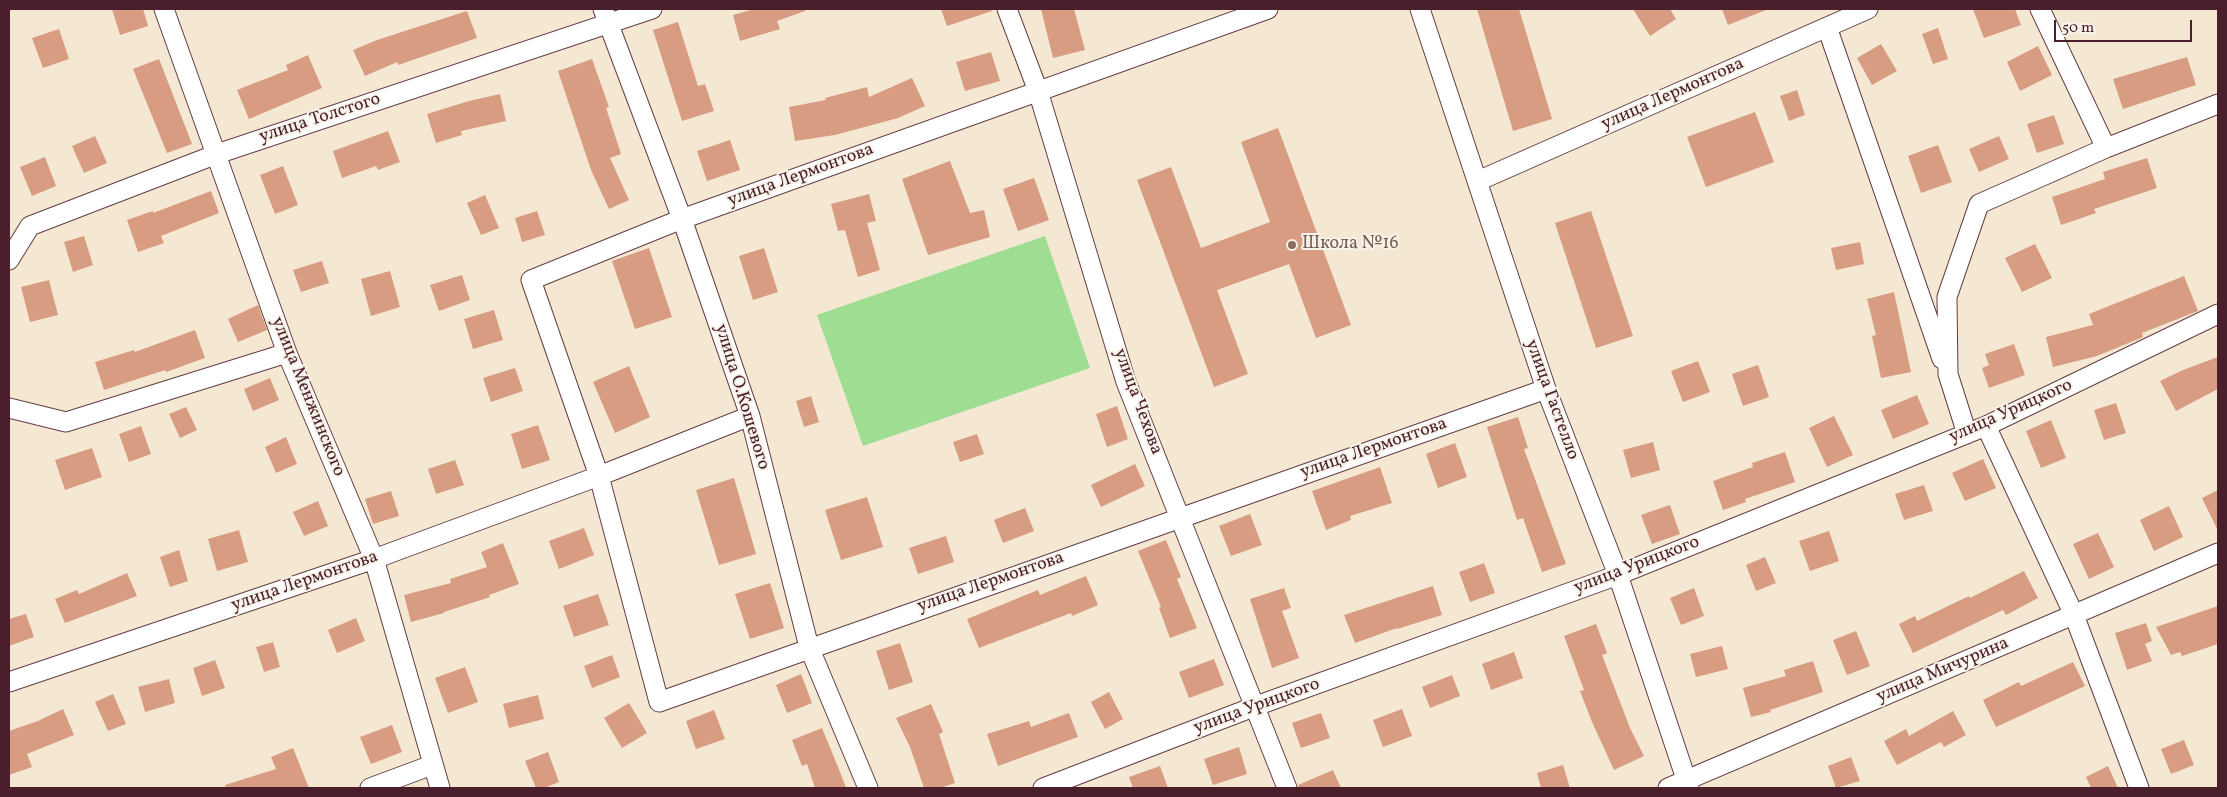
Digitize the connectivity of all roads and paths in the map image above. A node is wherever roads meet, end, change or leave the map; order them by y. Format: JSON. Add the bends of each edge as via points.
{"nodes":[{"id":1,"x":164,"y":9,"type":"edge"},
{"id":2,"x":652,"y":9,"type":"edge"},
{"id":3,"x":1007,"y":9,"type":"edge"},
{"id":4,"x":1268,"y":9,"type":"edge"},
{"id":5,"x":1420,"y":9,"type":"edge"},
{"id":6,"x":1868,"y":9,"type":"edge"},
{"id":7,"x":2040,"y":9,"type":"edge"},
{"id":8,"x":606,"y":16,"type":"edge"},
{"id":9,"x":1827,"y":27,"type":"junction"},
{"id":10,"x":1038,"y":92,"type":"junction"},
{"id":11,"x":2218,"y":104,"type":"edge"},
{"id":12,"x":2106,"y":148,"type":"junction"},
{"id":13,"x":217,"y":154,"type":"junction"},
{"id":14,"x":1478,"y":181,"type":"junction"},
{"id":15,"x":682,"y":219,"type":"junction"},
{"id":16,"x":9,"y":260,"type":"edge"},
{"id":17,"x":2218,"y":314,"type":"edge"},
{"id":18,"x":287,"y":353,"type":"junction"},
{"id":19,"x":1948,"y":374,"type":"junction"},
{"id":20,"x":1546,"y":389,"type":"junction"},
{"id":21,"x":9,"y":408,"type":"edge"},
{"id":22,"x":750,"y":416,"type":"junction"},
{"id":23,"x":1986,"y":426,"type":"junction"},
{"id":24,"x":1967,"y":434,"type":"junction"},
{"id":25,"x":599,"y":476,"type":"junction"},
{"id":26,"x":1181,"y":516,"type":"junction"},
{"id":27,"x":2218,"y":553,"type":"edge"},
{"id":28,"x":374,"y":559,"type":"junction"},
{"id":29,"x":1618,"y":575,"type":"junction"},
{"id":30,"x":2074,"y":615,"type":"junction"},
{"id":31,"x":809,"y":647,"type":"junction"},
{"id":32,"x":9,"y":682,"type":"edge"},
{"id":33,"x":1256,"y":706,"type":"junction"},
{"id":34,"x":432,"y":765,"type":"junction"},
{"id":35,"x":1688,"y":785,"type":"edge"},
{"id":36,"x":370,"y":788,"type":"edge"},
{"id":37,"x":440,"y":788,"type":"edge"},
{"id":38,"x":868,"y":788,"type":"edge"},
{"id":39,"x":1043,"y":788,"type":"edge"},
{"id":40,"x":1287,"y":788,"type":"edge"},
{"id":41,"x":1668,"y":788,"type":"edge"},
{"id":42,"x":2139,"y":788,"type":"edge"}],
"edges":[{"from":1,"to":13,"type":"street","name":"улица Менжинского"},
{"from":2,"to":8,"type":"street","name":"улица Толстого"},
{"from":3,"to":10,"type":"street","name":"улица Чехова"},
{"from":4,"to":10,"type":"street","name":"улица Лермонтова"},
{"from":5,"to":14,"type":"street","name":"улица Гастелло"},
{"from":6,"to":9,"type":"street","name":"улица Лермонтова"},
{"from":7,"to":12,"type":"street"},
{"from":8,"to":13,"type":"street","name":"улица Толстого"},
{"from":8,"to":15,"type":"street","name":"улица О.Кошевого"},
{"from":9,"to":14,"type":"street","name":"улица Лермонтова"},
{"from":9,"to":19,"type":"street"},
{"from":10,"to":15,"type":"street","name":"улица Лермонтова"},
{"from":10,"to":26,"type":"street","name":"улица Чехова","via":[[1126,382]]},
{"from":11,"to":12,"type":"street"},
{"from":12,"to":19,"type":"street","via":[[1979,204],[1947,297]]},
{"from":13,"to":16,"type":"street","name":"улица Толстого","via":[[30,226]]},
{"from":13,"to":18,"type":"street","name":"улица Менжинского"},
{"from":14,"to":20,"type":"street","name":"улица Гастелло"},
{"from":15,"to":22,"type":"street","name":"улица О.Кошевого"},
{"from":15,"to":25,"type":"street","name":"улица Лермонтова","via":[[531,280]]},
{"from":17,"to":23,"type":"street","name":"улица Урицкого"},
{"from":18,"to":21,"type":"street","via":[[66,422]]},
{"from":18,"to":28,"type":"street","name":"улица Менжинского"},
{"from":19,"to":24,"type":"street"},
{"from":20,"to":26,"type":"street","name":"улица Лермонтова"},
{"from":20,"to":29,"type":"street","name":"улица Гастелло"},
{"from":22,"to":25,"type":"street","name":"улица Лермонтова"},
{"from":22,"to":31,"type":"street","name":"улица О.Кошевого"},
{"from":23,"to":24,"type":"street","name":"улица Урицкого"},
{"from":23,"to":30,"type":"street"},
{"from":24,"to":29,"type":"street","name":"улица Урицкого"},
{"from":25,"to":28,"type":"street","name":"улица Лермонтова"},
{"from":25,"to":31,"type":"street","name":"улица Лермонтова","via":[[659,702]]},
{"from":26,"to":31,"type":"street","name":"улица Лермонтова"},
{"from":26,"to":33,"type":"street","name":"улица Чехова"},
{"from":27,"to":30,"type":"street","name":"улица Мичурина"},
{"from":28,"to":32,"type":"street","name":"улица Лермонтова"},
{"from":28,"to":34,"type":"street","name":"улица Менжинского"},
{"from":29,"to":33,"type":"street","name":"улица Урицкого"},
{"from":29,"to":35,"type":"street","name":"улица Гастелло"},
{"from":30,"to":35,"type":"street","name":"улица Мичурина"},
{"from":30,"to":42,"type":"street"},
{"from":31,"to":38,"type":"street","name":"улица О.Кошевого"},
{"from":33,"to":39,"type":"street","name":"улица Урицкого"},
{"from":33,"to":40,"type":"street","name":"улица Чехова"},
{"from":34,"to":36,"type":"street"},
{"from":34,"to":37,"type":"street","name":"улица Менжинского"},
{"from":35,"to":41,"type":"street","name":"улица Мичурина"}]}
